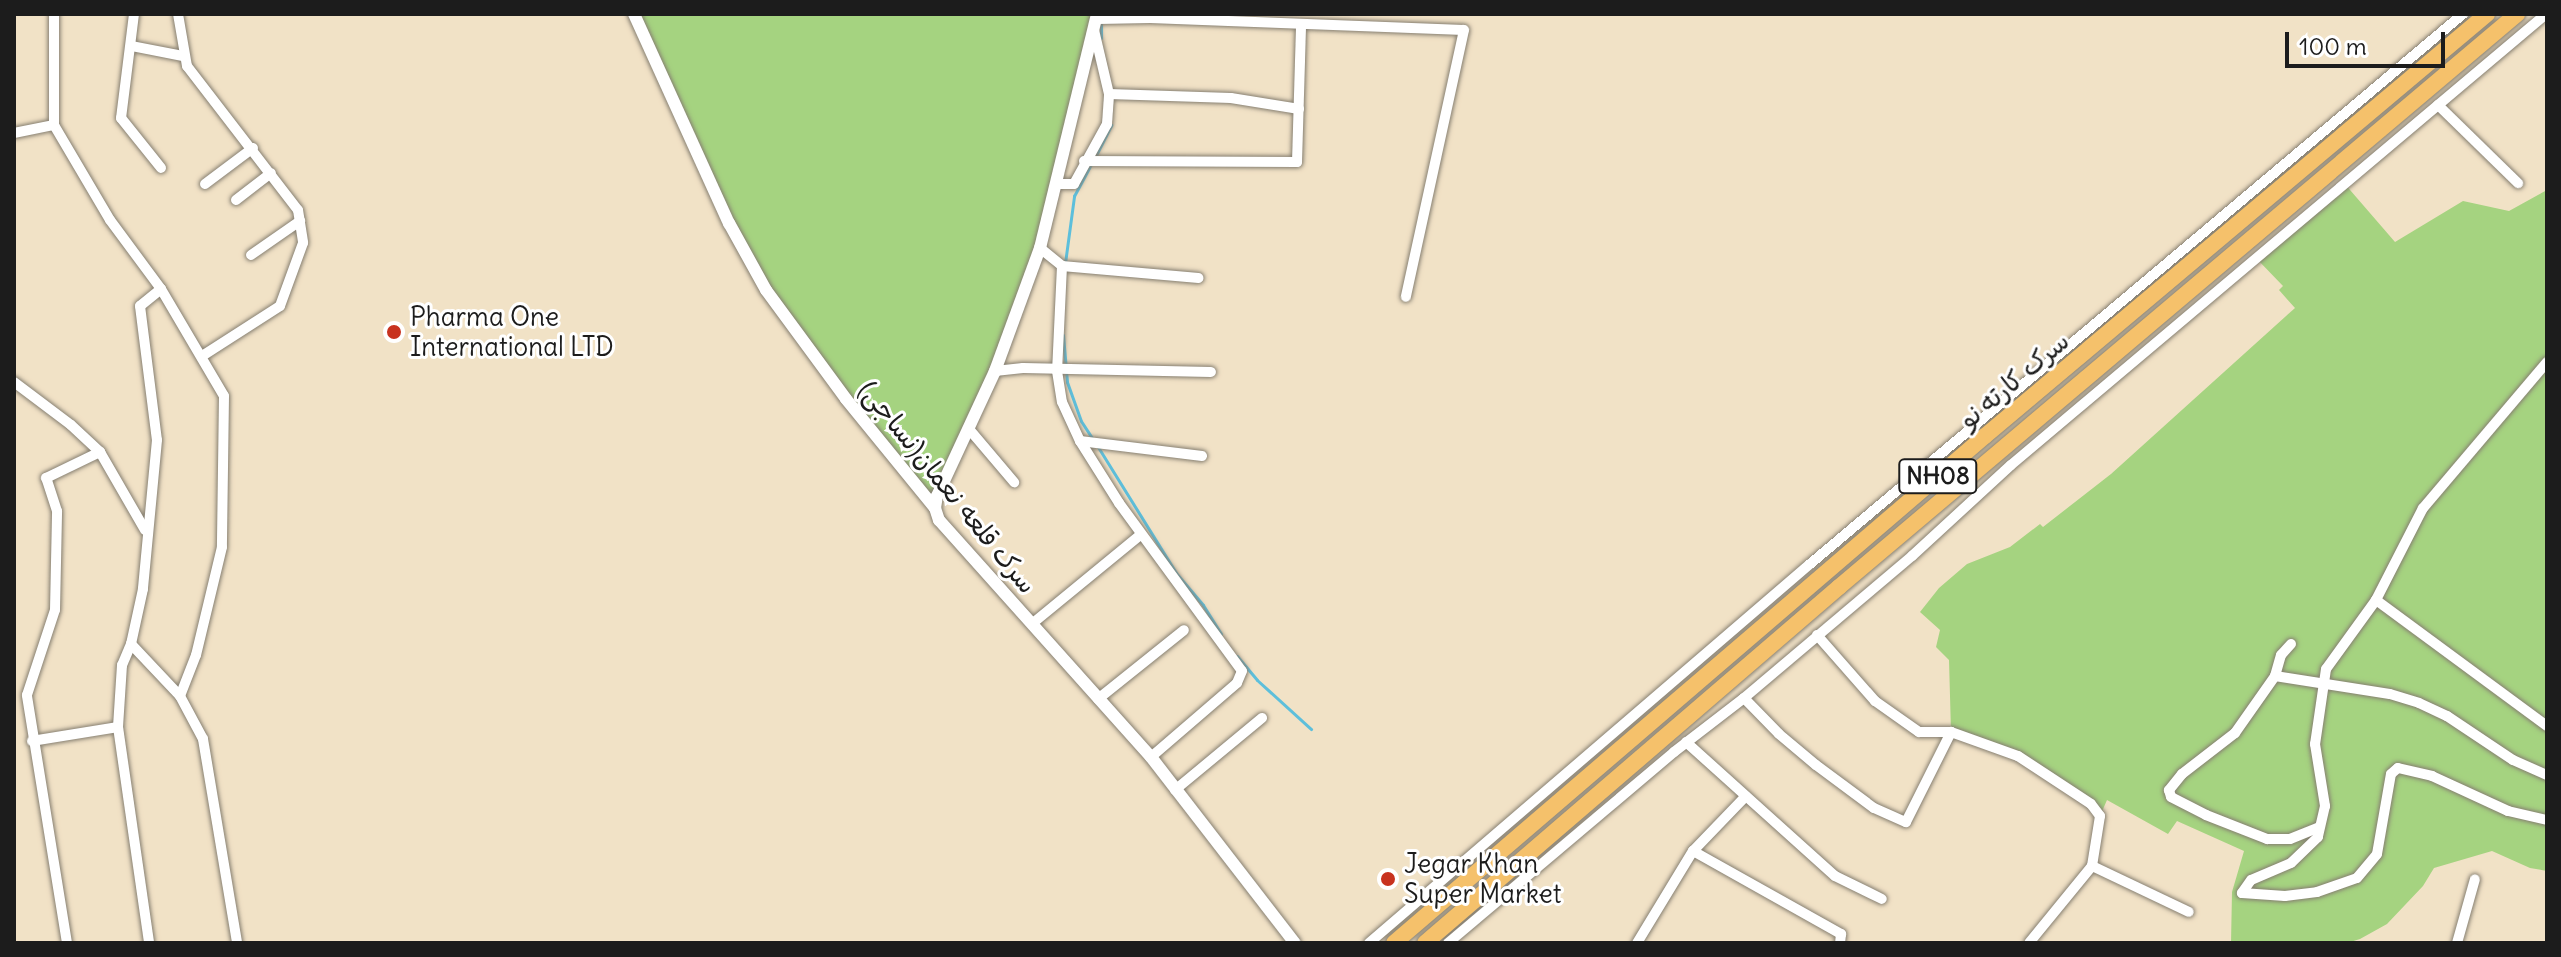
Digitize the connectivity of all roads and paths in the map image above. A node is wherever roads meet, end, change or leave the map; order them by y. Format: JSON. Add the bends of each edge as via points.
{"nodes":[{"id":1,"x":54,"y":14,"type":"edge"},
{"id":2,"x":134,"y":14,"type":"edge"},
{"id":3,"x":178,"y":14,"type":"edge"},
{"id":4,"x":634,"y":14,"type":"edge"},
{"id":5,"x":2463,"y":14,"type":"edge"},
{"id":6,"x":2487,"y":14,"type":"edge"},
{"id":7,"x":2517,"y":14,"type":"edge"},
{"id":8,"x":2546,"y":14,"type":"edge"},
{"id":9,"x":1367,"y":19,"type":"edge"},
{"id":10,"x":1096,"y":21,"type":"edge"},
{"id":11,"x":1301,"y":24,"type":"junction"},
{"id":12,"x":132,"y":46,"type":"junction"},
{"id":13,"x":183,"y":56,"type":"junction"},
{"id":14,"x":1109,"y":94,"type":"junction"},
{"id":15,"x":2438,"y":105,"type":"junction"},
{"id":16,"x":1299,"y":109,"type":"junction"},
{"id":17,"x":54,"y":125,"type":"junction"},
{"id":18,"x":14,"y":133,"type":"edge"},
{"id":19,"x":253,"y":148,"type":"junction"},
{"id":20,"x":1084,"y":161,"type":"junction"},
{"id":21,"x":161,"y":168,"type":"dead end"},
{"id":22,"x":271,"y":173,"type":"junction"},
{"id":23,"x":2518,"y":183,"type":"dead end"},
{"id":24,"x":205,"y":184,"type":"dead end"},
{"id":25,"x":1056,"y":184,"type":"junction"},
{"id":26,"x":236,"y":200,"type":"dead end"},
{"id":27,"x":300,"y":221,"type":"junction"},
{"id":28,"x":1040,"y":248,"type":"junction"},
{"id":29,"x":251,"y":255,"type":"dead end"},
{"id":30,"x":2196,"y":260,"type":"junction"},
{"id":31,"x":1062,"y":266,"type":"junction"},
{"id":32,"x":2211,"y":275,"type":"junction"},
{"id":33,"x":1198,"y":278,"type":"dead end"},
{"id":34,"x":161,"y":289,"type":"junction"},
{"id":35,"x":1406,"y":297,"type":"dead end"},
{"id":36,"x":202,"y":356,"type":"junction"},
{"id":37,"x":2547,"y":362,"type":"edge"},
{"id":38,"x":995,"y":371,"type":"junction"},
{"id":39,"x":1057,"y":371,"type":"junction"},
{"id":40,"x":1211,"y":372,"type":"dead end"},
{"id":41,"x":14,"y":382,"type":"edge"},
{"id":42,"x":969,"y":429,"type":"junction"},
{"id":43,"x":1080,"y":441,"type":"junction"},
{"id":44,"x":100,"y":452,"type":"junction"},
{"id":45,"x":1202,"y":456,"type":"dead end"},
{"id":46,"x":1014,"y":482,"type":"dead end"},
{"id":47,"x":935,"y":508,"type":"junction"},
{"id":48,"x":146,"y":531,"type":"junction"},
{"id":49,"x":1140,"y":535,"type":"junction"},
{"id":50,"x":2376,"y":600,"type":"junction"},
{"id":51,"x":1033,"y":623,"type":"junction"},
{"id":52,"x":1184,"y":630,"type":"dead end"},
{"id":53,"x":1817,"y":635,"type":"junction"},
{"id":54,"x":131,"y":644,"type":"junction"},
{"id":55,"x":2291,"y":644,"type":"dead end"},
{"id":56,"x":2275,"y":676,"type":"junction"},
{"id":57,"x":2322,"y":683,"type":"junction"},
{"id":58,"x":27,"y":695,"type":"junction"},
{"id":59,"x":180,"y":696,"type":"junction"},
{"id":60,"x":14,"y":697,"type":"edge"},
{"id":61,"x":1744,"y":698,"type":"junction"},
{"id":62,"x":1098,"y":699,"type":"junction"},
{"id":63,"x":1262,"y":718,"type":"dead end"},
{"id":64,"x":2547,"y":726,"type":"edge"},
{"id":65,"x":118,"y":727,"type":"junction"},
{"id":66,"x":1951,"y":732,"type":"junction"},
{"id":67,"x":32,"y":741,"type":"junction"},
{"id":68,"x":1686,"y":742,"type":"junction"},
{"id":69,"x":1151,"y":757,"type":"junction"},
{"id":70,"x":2547,"y":775,"type":"edge"},
{"id":71,"x":1175,"y":790,"type":"junction"},
{"id":72,"x":1746,"y":796,"type":"junction"},
{"id":73,"x":2547,"y":820,"type":"edge"},
{"id":74,"x":2319,"y":827,"type":"junction"},
{"id":75,"x":1693,"y":851,"type":"junction"},
{"id":76,"x":2092,"y":866,"type":"junction"},
{"id":77,"x":2475,"y":879,"type":"dead end"},
{"id":78,"x":1500,"y":889,"type":"junction"},
{"id":79,"x":1882,"y":899,"type":"dead end"},
{"id":80,"x":2189,"y":912,"type":"dead end"},
{"id":81,"x":67,"y":943,"type":"edge"},
{"id":82,"x":149,"y":943,"type":"edge"},
{"id":83,"x":237,"y":943,"type":"edge"},
{"id":84,"x":1295,"y":943,"type":"edge"},
{"id":85,"x":1369,"y":943,"type":"edge"},
{"id":86,"x":1394,"y":943,"type":"edge"},
{"id":87,"x":1425,"y":943,"type":"edge"},
{"id":88,"x":1448,"y":943,"type":"edge"},
{"id":89,"x":1637,"y":943,"type":"edge"},
{"id":90,"x":1840,"y":943,"type":"edge"},
{"id":91,"x":2029,"y":943,"type":"edge"},
{"id":92,"x":2457,"y":943,"type":"edge"}],
"edges":[{"from":1,"to":17,"type":"street"},
{"from":2,"to":12,"type":"street"},
{"from":3,"to":13,"type":"street"},
{"from":4,"to":47,"type":"street","name":"سرک قلعه نعمان(نساجی)","via":[[729,223],[766,290]]},
{"from":5,"to":85,"type":"street"},
{"from":6,"to":30,"type":"highway","name":"سرک کارته نو","number":"NH08"},
{"from":7,"to":32,"type":"highway","number":"NH08"},
{"from":8,"to":15,"type":"street"},
{"from":9,"to":11,"type":"street"},
{"from":9,"to":35,"type":"street","via":[[1464,30]]},
{"from":10,"to":11,"type":"street"},
{"from":10,"to":14,"type":"street"},
{"from":10,"to":25,"type":"street"},
{"from":11,"to":16,"type":"street"},
{"from":12,"to":13,"type":"street"},
{"from":12,"to":21,"type":"street","via":[[121,118]]},
{"from":13,"to":19,"type":"street"},
{"from":14,"to":16,"type":"street","via":[[1231,98]]},
{"from":14,"to":20,"type":"street","via":[[1107,124]]},
{"from":15,"to":23,"type":"street"},
{"from":15,"to":53,"type":"street"},
{"from":16,"to":20,"type":"street","via":[[1297,162]]},
{"from":17,"to":18,"type":"street"},
{"from":17,"to":34,"type":"street","via":[[110,220]]},
{"from":19,"to":22,"type":"street"},
{"from":19,"to":24,"type":"street"},
{"from":20,"to":25,"type":"street","via":[[1074,184]]},
{"from":22,"to":26,"type":"street"},
{"from":22,"to":27,"type":"street"},
{"from":25,"to":28,"type":"street"},
{"from":27,"to":29,"type":"street"},
{"from":27,"to":36,"type":"street","via":[[303,243],[280,306]]},
{"from":28,"to":31,"type":"street"},
{"from":28,"to":38,"type":"street"},
{"from":30,"to":32,"type":"highway"},
{"from":30,"to":86,"type":"highway","name":"سرک کارته نو","number":"NH08"},
{"from":31,"to":33,"type":"street"},
{"from":31,"to":39,"type":"street"},
{"from":32,"to":78,"type":"highway","number":"NH08"},
{"from":34,"to":36,"type":"street"},
{"from":34,"to":48,"type":"street","via":[[140,306],[157,440]]},
{"from":36,"to":59,"type":"street","via":[[224,396],[222,547],[196,655]]},
{"from":37,"to":50,"type":"street","via":[[2423,508]]},
{"from":38,"to":39,"type":"street"},
{"from":38,"to":42,"type":"street"},
{"from":39,"to":40,"type":"street"},
{"from":39,"to":43,"type":"street","via":[[1062,402]]},
{"from":41,"to":44,"type":"street"},
{"from":42,"to":46,"type":"street"},
{"from":42,"to":47,"type":"street"},
{"from":43,"to":45,"type":"street"},
{"from":43,"to":49,"type":"street"},
{"from":44,"to":48,"type":"street"},
{"from":44,"to":58,"type":"street","via":[[46,478],[57,511],[55,610]]},
{"from":47,"to":51,"type":"street","name":"سرک قلعه نعمان(نساجی)","via":[[970,557]]},
{"from":48,"to":54,"type":"street","via":[[143,589]]},
{"from":49,"to":51,"type":"street"},
{"from":49,"to":69,"type":"street","via":[[1242,671],[1237,683]]},
{"from":50,"to":57,"type":"street","via":[[2338,650]]},
{"from":50,"to":64,"type":"street"},
{"from":51,"to":62,"type":"street","name":"سرک قلعه نعمان(نساجی)"},
{"from":52,"to":62,"type":"street"},
{"from":53,"to":61,"type":"street"},
{"from":53,"to":66,"type":"street","via":[[1886,709],[1923,734]]},
{"from":54,"to":59,"type":"street"},
{"from":54,"to":65,"type":"street","via":[[122,665]]},
{"from":55,"to":56,"type":"street","via":[[2281,655]]},
{"from":56,"to":57,"type":"street"},
{"from":56,"to":74,"type":"street","via":[[2235,733],[2182,774],[2169,790],[2171,797],[2267,839],[2290,839]]},
{"from":57,"to":70,"type":"street","via":[[2419,703]]},
{"from":57,"to":74,"type":"street","via":[[2315,744],[2325,806]]},
{"from":58,"to":60,"type":"street"},
{"from":58,"to":67,"type":"street"},
{"from":59,"to":83,"type":"street","via":[[203,739]]},
{"from":61,"to":66,"type":"street","via":[[1816,765],[1874,808],[1906,822]]},
{"from":61,"to":68,"type":"street"},
{"from":62,"to":69,"type":"street","name":"سرک قلعه نعمان(نساجی)"},
{"from":63,"to":71,"type":"street"},
{"from":65,"to":67,"type":"street"},
{"from":65,"to":82,"type":"street"},
{"from":66,"to":76,"type":"street","via":[[2018,756],[2091,804],[2100,816]]},
{"from":67,"to":81,"type":"street"},
{"from":68,"to":72,"type":"street"},
{"from":68,"to":78,"type":"street"},
{"from":69,"to":71,"type":"street","name":"سرک قلعه نعمان(نساجی)"},
{"from":71,"to":84,"type":"street","name":"سرک قلعه نعمان(نساجی)"},
{"from":72,"to":75,"type":"street"},
{"from":72,"to":79,"type":"street","via":[[1835,876]]},
{"from":73,"to":74,"type":"street","via":[[2508,811],[2432,776],[2398,768],[2391,774],[2377,854],[2357,878],[2317,892],[2242,893],[2251,880],[2309,849]]},
{"from":75,"to":89,"type":"street"},
{"from":75,"to":90,"type":"street","via":[[1841,934]]},
{"from":76,"to":80,"type":"street"},
{"from":76,"to":91,"type":"street"},
{"from":77,"to":92,"type":"street"},
{"from":78,"to":87,"type":"highway","number":"NH08"},
{"from":78,"to":88,"type":"street"}]}
